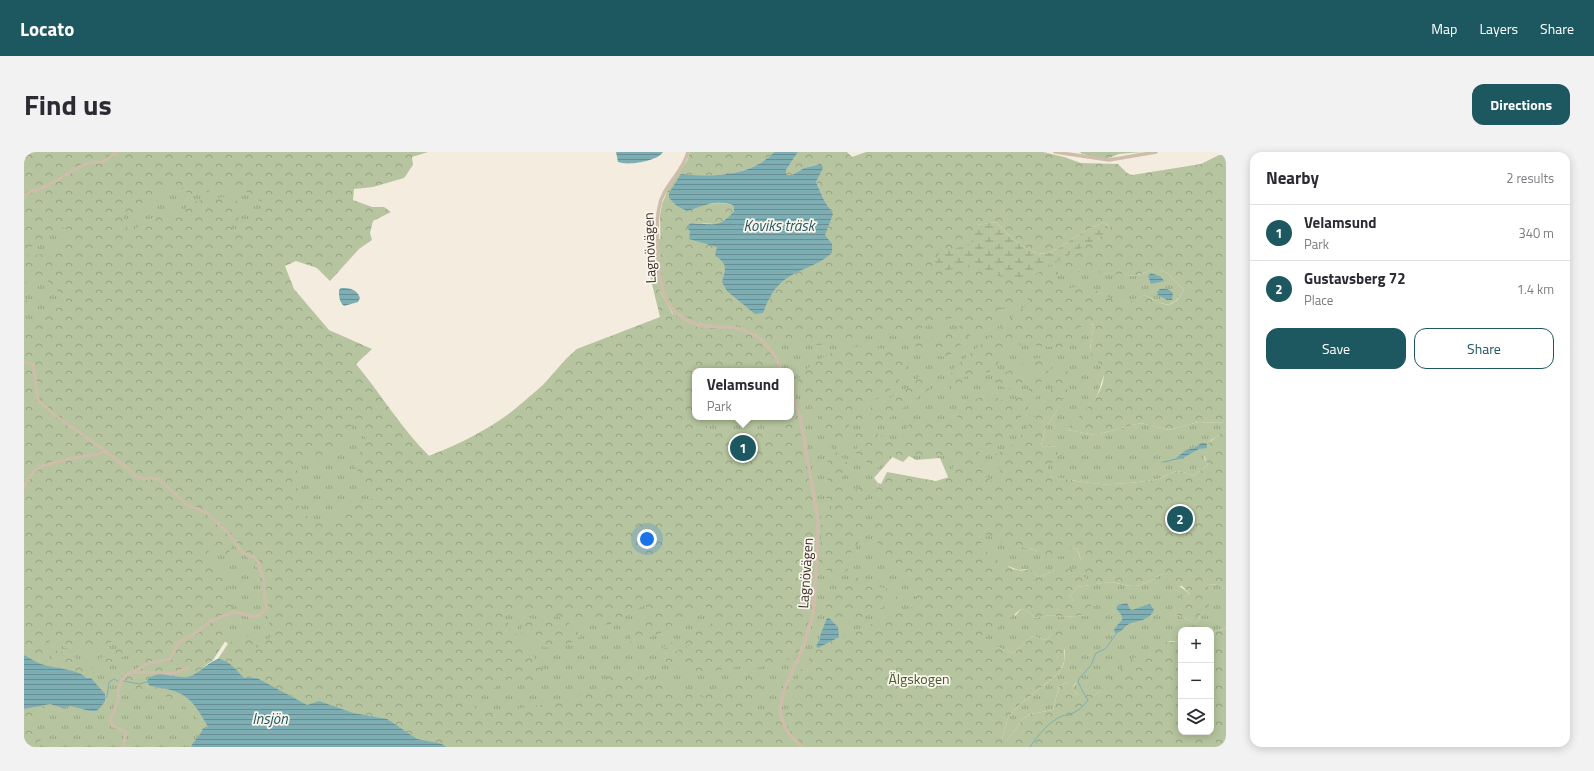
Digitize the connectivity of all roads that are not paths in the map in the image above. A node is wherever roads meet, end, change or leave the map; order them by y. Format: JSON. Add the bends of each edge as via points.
{"nodes":[{"id":1,"x":116,"y":152,"type":"edge"},
{"id":2,"x":688,"y":152,"type":"edge"},
{"id":3,"x":1055,"y":152,"type":"edge"},
{"id":4,"x":1156,"y":152,"type":"edge"},
{"id":5,"x":1076,"y":154,"type":"edge"},
{"id":6,"x":24,"y":197,"type":"edge"},
{"id":7,"x":24,"y":362,"type":"edge"},
{"id":8,"x":780,"y":368,"type":"edge"},
{"id":9,"x":794,"y":400,"type":"edge"},
{"id":10,"x":106,"y":452,"type":"junction"},
{"id":11,"x":24,"y":488,"type":"edge"},
{"id":12,"x":188,"y":668,"type":"dead end"},
{"id":13,"x":133,"y":672,"type":"junction"},
{"id":14,"x":123,"y":747,"type":"edge"},
{"id":15,"x":802,"y":747,"type":"edge"}],
"edges":[{"from":1,"to":6,"type":"street","via":[[103,162],[79,167]]},
{"from":2,"to":8,"type":"street","name":"Lagnövägen","via":[[659,207],[659,278],[663,293],[672,308],[688,320],[702,325],[737,328],[755,335],[771,350]]},
{"from":3,"to":5,"type":"street"},
{"from":4,"to":5,"type":"street","via":[[1109,160]]},
{"from":7,"to":10,"type":"street","via":[[33,364],[39,401]]},
{"from":9,"to":15,"type":"street","name":"Lagnövägen","via":[[800,418],[818,520],[813,615],[804,644],[784,690],[780,709],[788,733]]},
{"from":10,"to":11,"type":"street","via":[[39,468],[28,478]]},
{"from":10,"to":13,"type":"street","via":[[139,478],[159,479],[187,505],[206,512],[231,536],[244,553],[255,558],[264,581],[268,608],[255,617],[234,612],[211,621],[179,642],[170,658],[148,663]]},
{"from":12,"to":13,"type":"street","via":[[171,673]]},
{"from":13,"to":14,"type":"street","via":[[122,679],[119,698],[110,720],[113,726],[126,732]]}]}
